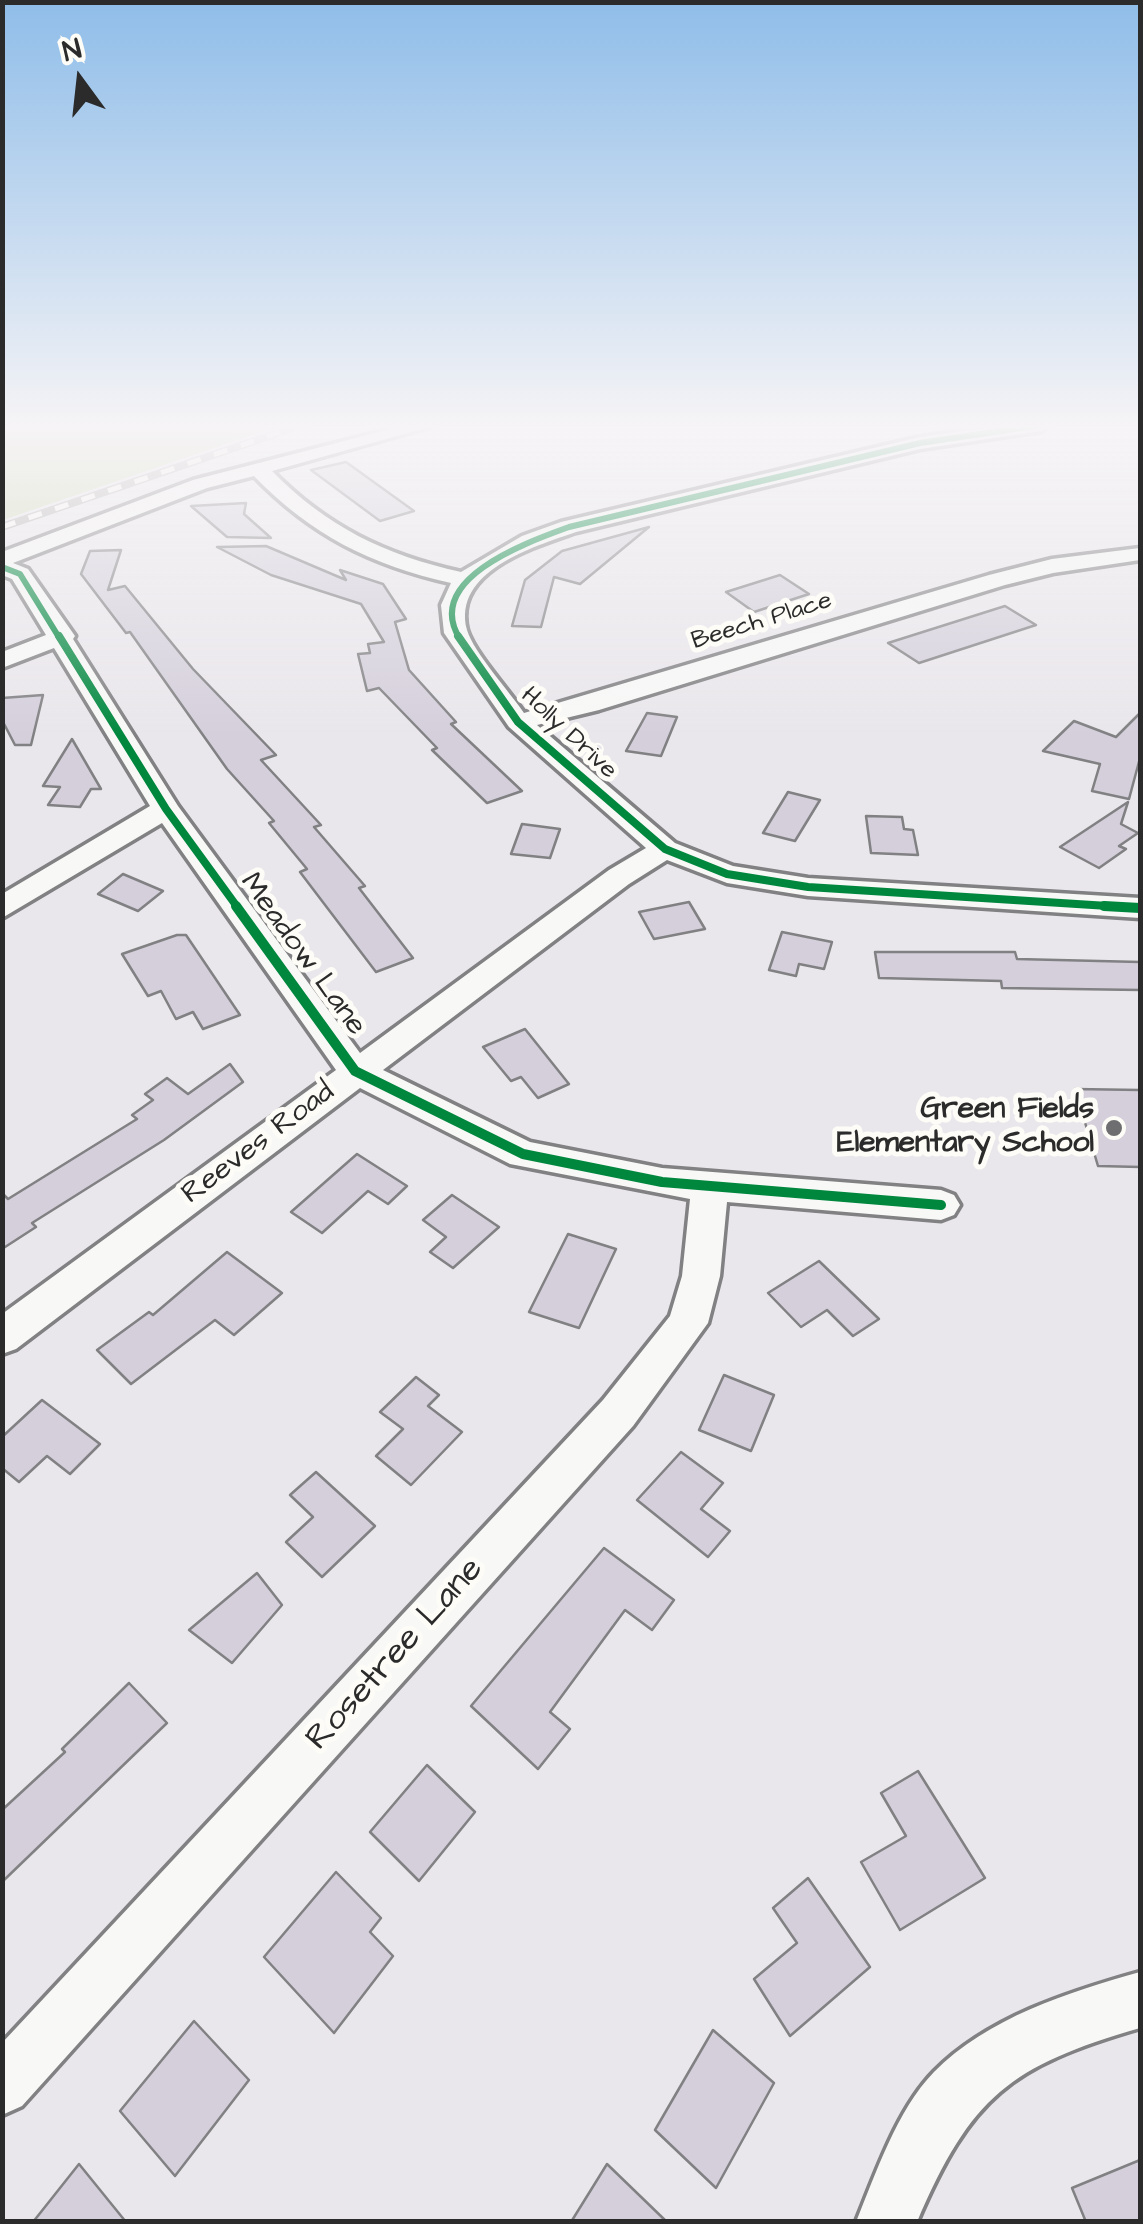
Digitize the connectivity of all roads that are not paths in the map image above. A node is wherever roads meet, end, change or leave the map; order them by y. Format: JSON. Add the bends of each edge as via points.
{"nodes":[{"id":1,"x":84,"y":529,"type":"edge"},
{"id":2,"x":322,"y":529,"type":"edge"},
{"id":3,"x":562,"y":529,"type":"edge"},
{"id":4,"x":1140,"y":554,"type":"edge"},
{"id":5,"x":2,"y":563,"type":"edge"},
{"id":6,"x":464,"y":579,"type":"junction"},
{"id":7,"x":63,"y":636,"type":"junction"},
{"id":8,"x":2,"y":661,"type":"edge"},
{"id":9,"x":518,"y":722,"type":"junction"},
{"id":10,"x":166,"y":809,"type":"junction"},
{"id":11,"x":665,"y":849,"type":"junction"},
{"id":12,"x":2,"y":908,"type":"edge"},
{"id":13,"x":1140,"y":908,"type":"edge"},
{"id":14,"x":356,"y":1072,"type":"junction"},
{"id":15,"x":710,"y":1184,"type":"junction"},
{"id":16,"x":941,"y":1205,"type":"dead end"},
{"id":17,"x":2,"y":1337,"type":"edge"},
{"id":18,"x":1140,"y":2000,"type":"edge"},
{"id":19,"x":2,"y":2086,"type":"edge"},
{"id":20,"x":886,"y":2222,"type":"edge"}],
"edges":[{"from":1,"to":5,"type":"street"},
{"from":2,"to":6,"type":"street","via":[[402,566]]},
{"from":3,"to":6,"type":"street"},
{"from":4,"to":9,"type":"street","name":"Beech Place","via":[[996,580],[590,706]]},
{"from":5,"to":7,"type":"street","name":"Meadow Lane","via":[[20,574]]},
{"from":6,"to":9,"type":"street","name":"Holly Drive","via":[[453,605],[456,633]]},
{"from":7,"to":8,"type":"street"},
{"from":7,"to":10,"type":"street","name":"Meadow Lane"},
{"from":9,"to":11,"type":"street","name":"Holly Drive"},
{"from":10,"to":12,"type":"street"},
{"from":10,"to":14,"type":"street","name":"Meadow Lane"},
{"from":11,"to":13,"type":"street","name":"Holly Drive","via":[[728,874],[808,887]]},
{"from":11,"to":14,"type":"street","name":"Reeves Road"},
{"from":14,"to":15,"type":"street","name":"Meadow Lane","via":[[523,1154],[662,1182]]},
{"from":14,"to":17,"type":"street","name":"Reeves Road"},
{"from":15,"to":16,"type":"street","name":"Meadow Lane"},
{"from":15,"to":19,"type":"street","name":"Rosetree Lane","via":[[701,1276],[677,1338],[618,1413]]},
{"from":18,"to":20,"type":"street","via":[[1026,2041],[953,2094]]}]}
